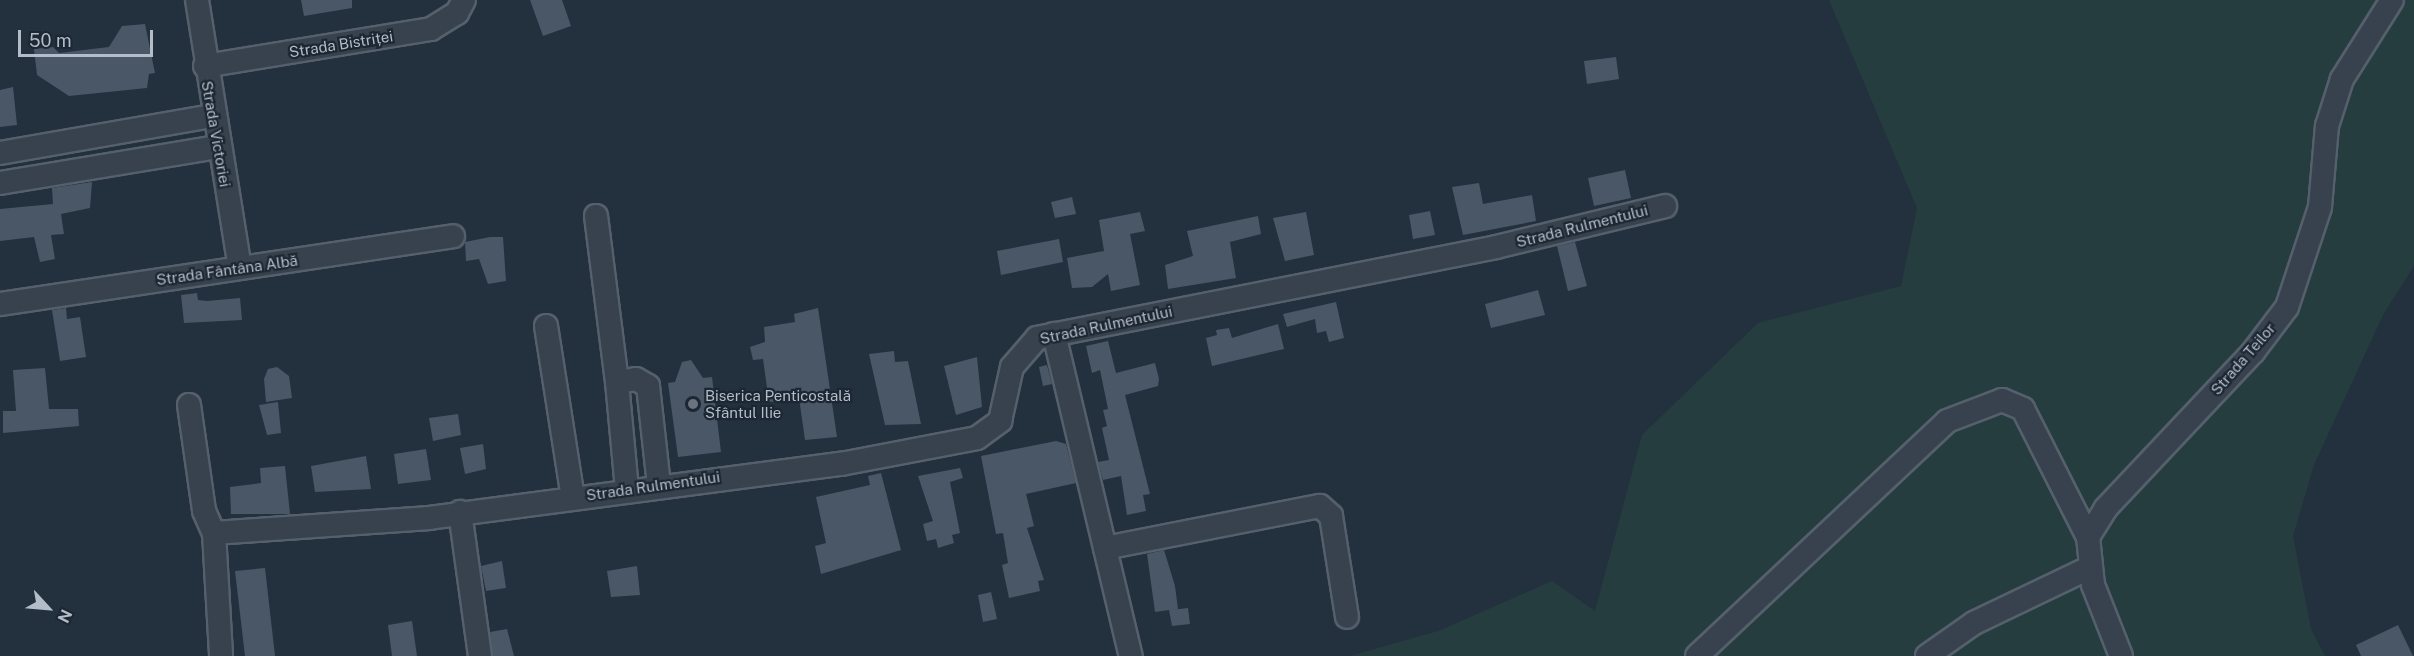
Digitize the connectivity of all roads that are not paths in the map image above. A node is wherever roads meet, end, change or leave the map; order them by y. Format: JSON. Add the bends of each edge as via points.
{"nodes":[{"id":1,"x":197,"y":0,"type":"edge"},
{"id":2,"x":464,"y":0,"type":"edge"},
{"id":3,"x":2392,"y":0,"type":"edge"},
{"id":4,"x":205,"y":66,"type":"junction"},
{"id":5,"x":212,"y":116,"type":"junction"},
{"id":6,"x":218,"y":147,"type":"junction"},
{"id":7,"x":0,"y":153,"type":"edge"},
{"id":8,"x":0,"y":183,"type":"edge"},
{"id":9,"x":1665,"y":206,"type":"dead end"},
{"id":10,"x":596,"y":216,"type":"dead end"},
{"id":11,"x":453,"y":236,"type":"dead end"},
{"id":12,"x":240,"y":268,"type":"junction"},
{"id":13,"x":0,"y":304,"type":"edge"},
{"id":14,"x":546,"y":326,"type":"dead end"},
{"id":15,"x":1054,"y":334,"type":"junction"},
{"id":16,"x":617,"y":382,"type":"junction"},
{"id":17,"x":189,"y":405,"type":"dead end"},
{"id":18,"x":659,"y":485,"type":"junction"},
{"id":19,"x":627,"y":489,"type":"junction"},
{"id":20,"x":573,"y":498,"type":"junction"},
{"id":21,"x":460,"y":512,"type":"junction"},
{"id":22,"x":214,"y":533,"type":"junction"},
{"id":23,"x":2088,"y":537,"type":"junction"},
{"id":24,"x":1105,"y":548,"type":"junction"},
{"id":25,"x":2089,"y":568,"type":"junction"},
{"id":26,"x":1347,"y":617,"type":"dead end"},
{"id":27,"x":221,"y":656,"type":"edge"},
{"id":28,"x":480,"y":656,"type":"edge"},
{"id":29,"x":1131,"y":656,"type":"edge"},
{"id":30,"x":1697,"y":656,"type":"edge"},
{"id":31,"x":1927,"y":656,"type":"edge"},
{"id":32,"x":2121,"y":656,"type":"edge"}],
"edges":[{"from":1,"to":4,"type":"street","name":"Strada Victoriei"},
{"from":2,"to":4,"type":"street","name":"Strada Bistriței","via":[[457,13],[431,29]]},
{"from":3,"to":23,"type":"street","name":"Strada Teilor","via":[[2342,79],[2327,126],[2320,207],[2287,307],[2253,352],[2106,508]]},
{"from":4,"to":5,"type":"street","name":"Strada Victoriei"},
{"from":5,"to":6,"type":"street","name":"Strada Victoriei"},
{"from":5,"to":7,"type":"street"},
{"from":6,"to":8,"type":"street"},
{"from":6,"to":12,"type":"street","name":"Strada Victoriei"},
{"from":9,"to":15,"type":"street","name":"Strada Rulmentului","via":[[1496,247]]},
{"from":10,"to":16,"type":"street"},
{"from":11,"to":12,"type":"street","name":"Strada Fântâna Albă"},
{"from":12,"to":13,"type":"street","name":"Strada Fântâna Albă"},
{"from":14,"to":20,"type":"street"},
{"from":15,"to":18,"type":"street","name":"Strada Rulmentului","via":[[1037,338],[1020,354],[999,421],[977,438],[841,464]]},
{"from":15,"to":24,"type":"street"},
{"from":16,"to":18,"type":"street","via":[[636,379],[648,386]]},
{"from":16,"to":19,"type":"street"},
{"from":17,"to":22,"type":"street","via":[[204,511]]},
{"from":18,"to":19,"type":"street","name":"Strada Rulmentului"},
{"from":19,"to":20,"type":"street","name":"Strada Rulmentului"},
{"from":20,"to":21,"type":"street","name":"Strada Rulmentului"},
{"from":21,"to":22,"type":"street","name":"Strada Rulmentului"},
{"from":21,"to":28,"type":"street"},
{"from":22,"to":27,"type":"street"},
{"from":23,"to":25,"type":"street"},
{"from":23,"to":30,"type":"street","via":[[2023,409],[2002,400],[1947,421]]},
{"from":24,"to":26,"type":"street","via":[[1320,506],[1331,516]]},
{"from":24,"to":29,"type":"street"},
{"from":25,"to":31,"type":"street","via":[[1974,623]]},
{"from":25,"to":32,"type":"street"}]}
